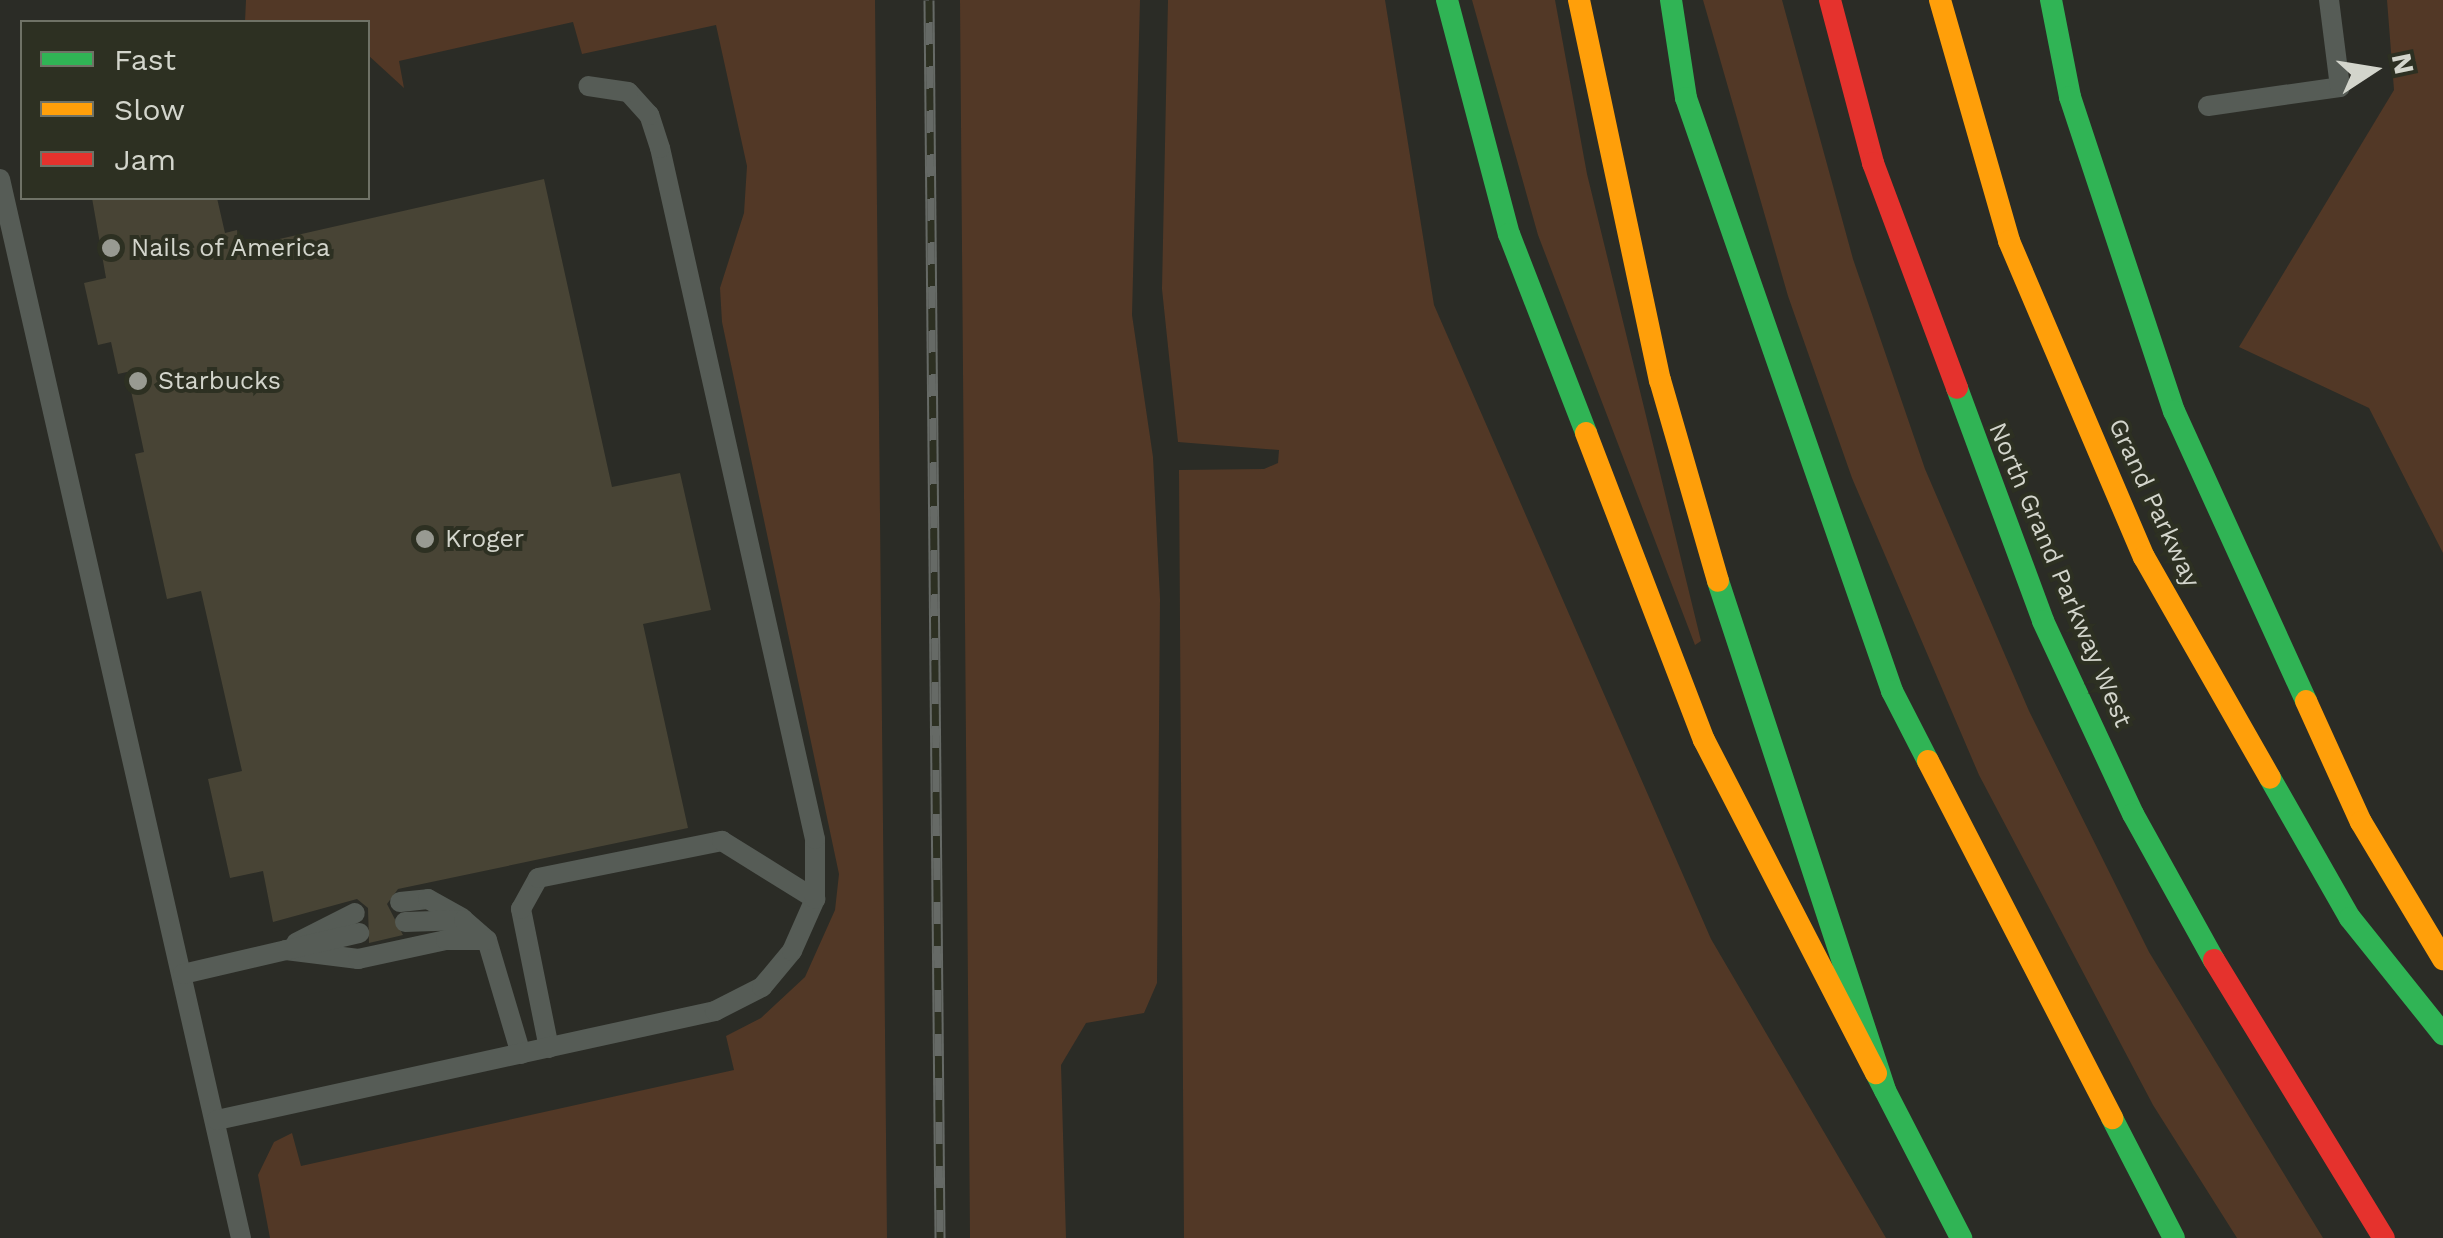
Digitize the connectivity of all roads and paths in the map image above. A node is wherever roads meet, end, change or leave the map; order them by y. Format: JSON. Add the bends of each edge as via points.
{"nodes":[{"id":1,"x":1447,"y":0,"type":"edge"},
{"id":2,"x":1579,"y":0,"type":"edge"},
{"id":3,"x":1671,"y":0,"type":"edge"},
{"id":4,"x":1830,"y":0,"type":"edge"},
{"id":5,"x":1940,"y":0,"type":"edge"},
{"id":6,"x":2050,"y":0,"type":"edge"},
{"id":7,"x":2329,"y":0,"type":"edge"},
{"id":8,"x":588,"y":86,"type":"dead end"},
{"id":9,"x":2208,"y":106,"type":"dead end"},
{"id":10,"x":0,"y":179,"type":"edge"},
{"id":11,"x":814,"y":899,"type":"junction"},
{"id":12,"x":402,"y":912,"type":"dead end"},
{"id":13,"x":357,"y":923,"type":"dead end"},
{"id":14,"x":487,"y":940,"type":"junction"},
{"id":15,"x":286,"y":950,"type":"junction"},
{"id":16,"x":2443,"y":959,"type":"edge"},
{"id":17,"x":183,"y":974,"type":"junction"},
{"id":18,"x":2443,"y":1034,"type":"edge"},
{"id":19,"x":549,"y":1048,"type":"junction"},
{"id":20,"x":521,"y":1054,"type":"junction"},
{"id":21,"x":1885,"y":1090,"type":"junction"},
{"id":22,"x":217,"y":1120,"type":"junction"},
{"id":23,"x":241,"y":1238,"type":"edge"},
{"id":24,"x":1961,"y":1238,"type":"edge"},
{"id":25,"x":2174,"y":1238,"type":"edge"},
{"id":26,"x":2384,"y":1238,"type":"edge"}],
"edges":[{"from":1,"to":21,"type":"main road","via":[[1509,234],[1704,740]]},
{"from":2,"to":21,"type":"main road","via":[[1660,380],[1756,712]]},
{"from":3,"to":25,"type":"main road","via":[[1686,98],[1892,691]]},
{"from":4,"to":26,"type":"main road","name":"North Grand Parkway West","via":[[1873,164],[2043,621],[2133,814],[2266,1056]]},
{"from":5,"to":18,"type":"main road","name":"Grand Parkway","via":[[2009,241],[2144,557],[2350,918]]},
{"from":6,"to":16,"type":"main road","via":[[2070,97],[2174,411],[2361,822]]},
{"from":7,"to":9,"type":"lane","via":[[2340,87]]},
{"from":8,"to":11,"type":"lane","via":[[628,92],[648,116],[660,148],[815,838]]},
{"from":10,"to":17,"type":"lane"},
{"from":11,"to":19,"type":"lane","via":[[792,950],[762,987],[715,1011]]},
{"from":11,"to":19,"type":"lane","via":[[722,841],[538,878],[521,909]]},
{"from":12,"to":14,"type":"lane","via":[[464,920]]},
{"from":13,"to":15,"type":"lane"},
{"from":14,"to":15,"type":"lane","via":[[446,940],[358,960]]},
{"from":14,"to":20,"type":"lane"},
{"from":15,"to":17,"type":"lane"},
{"from":17,"to":22,"type":"lane"},
{"from":19,"to":20,"type":"lane"},
{"from":20,"to":22,"type":"lane"},
{"from":21,"to":24,"type":"main road"},
{"from":22,"to":23,"type":"lane"}]}
